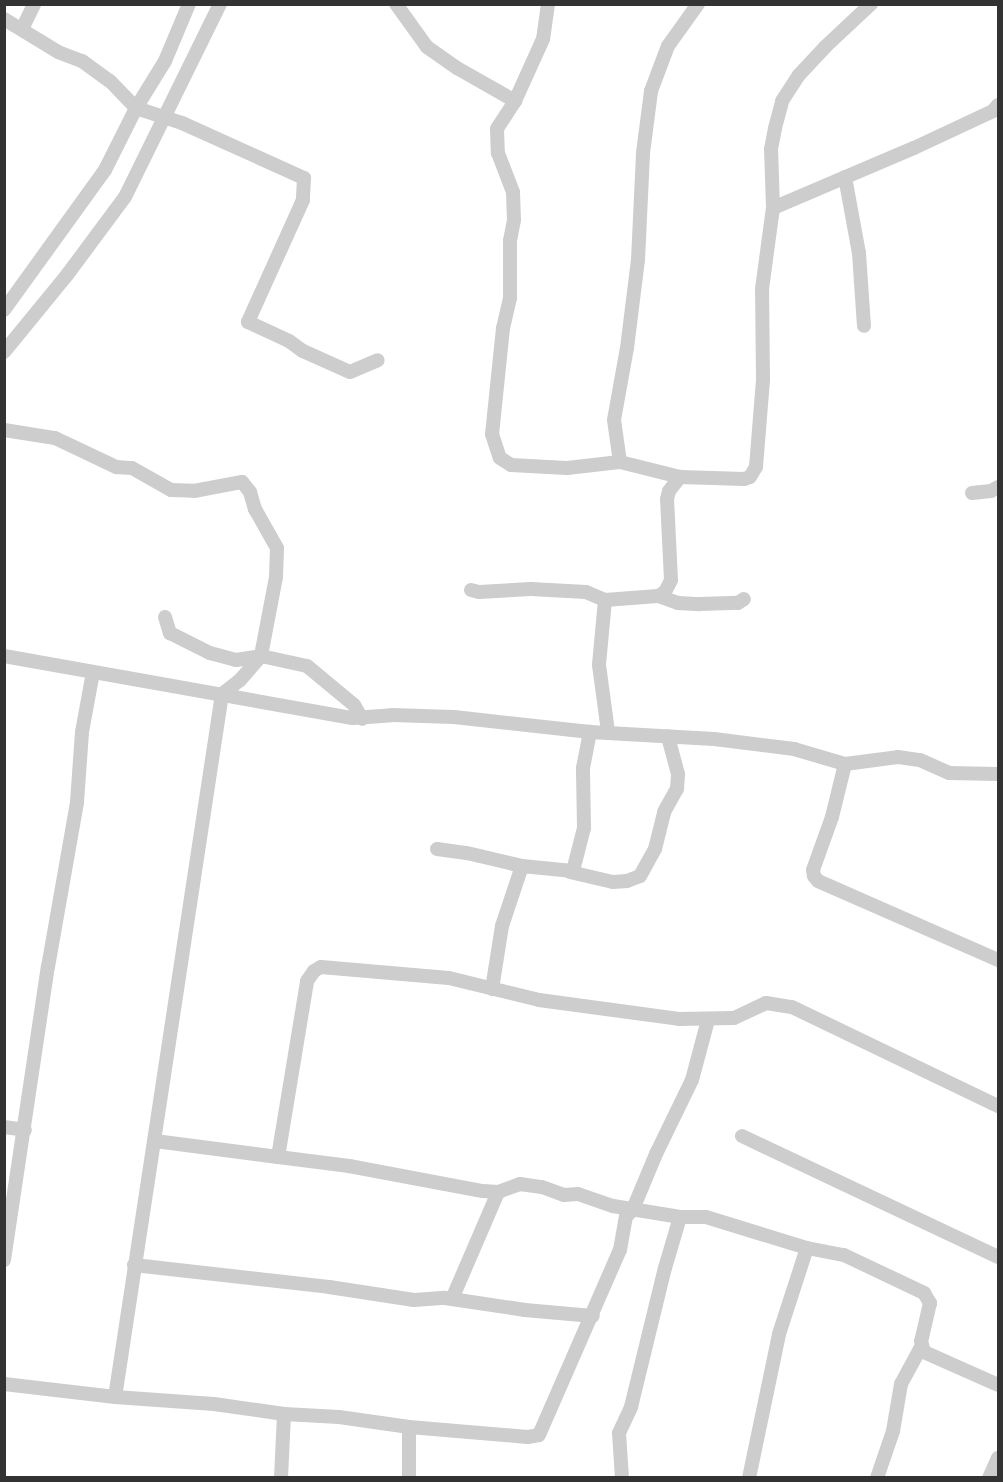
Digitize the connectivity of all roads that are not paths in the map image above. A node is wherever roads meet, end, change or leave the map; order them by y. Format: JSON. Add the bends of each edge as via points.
{"nodes":[{"id":1,"x":34,"y":4,"type":"edge"},
{"id":2,"x":189,"y":4,"type":"edge"},
{"id":3,"x":220,"y":4,"type":"edge"},
{"id":4,"x":396,"y":4,"type":"edge"},
{"id":5,"x":548,"y":4,"type":"edge"},
{"id":6,"x":698,"y":4,"type":"edge"},
{"id":7,"x":871,"y":4,"type":"edge"},
{"id":8,"x":4,"y":19,"type":"edge"},
{"id":9,"x":22,"y":29,"type":"junction"},
{"id":10,"x":515,"y":101,"type":"junction"},
{"id":11,"x":999,"y":105,"type":"edge"},
{"id":12,"x":136,"y":108,"type":"junction"},
{"id":13,"x":164,"y":117,"type":"junction"},
{"id":14,"x":845,"y":177,"type":"junction"},
{"id":15,"x":773,"y":208,"type":"junction"},
{"id":16,"x":4,"y":310,"type":"edge"},
{"id":17,"x":864,"y":326,"type":"dead end"},
{"id":18,"x":4,"y":352,"type":"edge"},
{"id":19,"x":378,"y":360,"type":"dead end"},
{"id":20,"x":4,"y":430,"type":"edge"},
{"id":21,"x":620,"y":462,"type":"junction"},
{"id":22,"x":680,"y":477,"type":"junction"},
{"id":23,"x":999,"y":487,"type":"edge"},
{"id":24,"x":972,"y":493,"type":"dead end"},
{"id":25,"x":471,"y":590,"type":"dead end"},
{"id":26,"x":658,"y":596,"type":"junction"},
{"id":27,"x":744,"y":599,"type":"dead end"},
{"id":28,"x":605,"y":600,"type":"junction"},
{"id":29,"x":165,"y":617,"type":"dead end"},
{"id":30,"x":4,"y":656,"type":"edge"},
{"id":31,"x":261,"y":656,"type":"junction"},
{"id":32,"x":93,"y":672,"type":"junction"},
{"id":33,"x":222,"y":694,"type":"junction"},
{"id":34,"x":362,"y":719,"type":"junction"},
{"id":35,"x":590,"y":732,"type":"junction"},
{"id":36,"x":608,"y":732,"type":"junction"},
{"id":37,"x":668,"y":736,"type":"junction"},
{"id":38,"x":845,"y":764,"type":"junction"},
{"id":39,"x":999,"y":774,"type":"edge"},
{"id":40,"x":437,"y":849,"type":"dead end"},
{"id":41,"x":522,"y":866,"type":"junction"},
{"id":42,"x":570,"y":873,"type":"junction"},
{"id":43,"x":999,"y":960,"type":"edge"},
{"id":44,"x":492,"y":989,"type":"junction"},
{"id":45,"x":708,"y":1020,"type":"junction"},
{"id":46,"x":999,"y":1106,"type":"edge"},
{"id":47,"x":4,"y":1127,"type":"edge"},
{"id":48,"x":25,"y":1130,"type":"junction"},
{"id":49,"x":742,"y":1136,"type":"dead end"},
{"id":50,"x":155,"y":1141,"type":"junction"},
{"id":51,"x":278,"y":1157,"type":"junction"},
{"id":52,"x":498,"y":1192,"type":"junction"},
{"id":53,"x":633,"y":1209,"type":"junction"},
{"id":54,"x":680,"y":1217,"type":"junction"},
{"id":55,"x":807,"y":1248,"type":"junction"},
{"id":56,"x":999,"y":1257,"type":"edge"},
{"id":57,"x":4,"y":1260,"type":"edge"},
{"id":58,"x":134,"y":1265,"type":"junction"},
{"id":59,"x":452,"y":1299,"type":"junction"},
{"id":60,"x":592,"y":1316,"type":"junction"},
{"id":61,"x":921,"y":1347,"type":"junction"},
{"id":62,"x":4,"y":1384,"type":"edge"},
{"id":63,"x":999,"y":1385,"type":"edge"},
{"id":64,"x":115,"y":1397,"type":"junction"},
{"id":65,"x":284,"y":1414,"type":"junction"},
{"id":66,"x":409,"y":1427,"type":"junction"},
{"id":67,"x":999,"y":1458,"type":"edge"},
{"id":68,"x":281,"y":1478,"type":"edge"},
{"id":69,"x":409,"y":1478,"type":"edge"},
{"id":70,"x":622,"y":1478,"type":"edge"},
{"id":71,"x":749,"y":1478,"type":"edge"},
{"id":72,"x":877,"y":1478,"type":"edge"},
{"id":73,"x":989,"y":1478,"type":"edge"}],
"edges":[{"from":1,"to":9,"type":"street"},
{"from":2,"to":12,"type":"street","via":[[165,61]]},
{"from":3,"to":13,"type":"street"},
{"from":4,"to":10,"type":"street","via":[[427,47]]},
{"from":5,"to":10,"type":"street","via":[[543,39]]},
{"from":6,"to":21,"type":"street","via":[[668,46],[651,91],[643,153],[638,260],[614,420]]},
{"from":7,"to":15,"type":"street","via":[[799,75],[782,101],[771,149]]},
{"from":8,"to":9,"type":"street"},
{"from":9,"to":12,"type":"street","via":[[58,52],[82,61],[110,81]]},
{"from":10,"to":21,"type":"street","via":[[497,129],[498,153],[513,192],[514,214],[510,297],[500,352],[493,443],[500,458],[511,465],[567,468]]},
{"from":11,"to":14,"type":"street"},
{"from":12,"to":13,"type":"street"},
{"from":12,"to":16,"type":"street","via":[[105,170]]},
{"from":13,"to":18,"type":"street","via":[[125,197]]},
{"from":13,"to":19,"type":"street","via":[[305,180],[303,200],[248,322],[350,372]]},
{"from":14,"to":15,"type":"street"},
{"from":14,"to":17,"type":"street","via":[[859,253]]},
{"from":15,"to":22,"type":"street","via":[[762,289],[763,380],[756,467],[744,479]]},
{"from":20,"to":31,"type":"street","via":[[56,438],[116,467],[138,471],[171,490],[194,491],[242,482],[246,485],[277,548],[276,577]]},
{"from":21,"to":22,"type":"street"},
{"from":22,"to":26,"type":"street","via":[[667,499],[671,580]]},
{"from":23,"to":24,"type":"street"},
{"from":25,"to":28,"type":"street","via":[[531,588],[586,592]]},
{"from":26,"to":27,"type":"street","via":[[678,603],[700,604],[738,603]]},
{"from":26,"to":28,"type":"street"},
{"from":28,"to":36,"type":"street","via":[[599,664]]},
{"from":29,"to":31,"type":"street","via":[[170,633],[210,653],[236,660]]},
{"from":30,"to":32,"type":"street"},
{"from":31,"to":33,"type":"street"},
{"from":31,"to":34,"type":"street","via":[[307,666],[354,705]]},
{"from":32,"to":33,"type":"street"},
{"from":32,"to":48,"type":"street","via":[[82,732],[77,802]]},
{"from":33,"to":34,"type":"street"},
{"from":33,"to":50,"type":"street"},
{"from":34,"to":35,"type":"street","via":[[392,715],[454,717]]},
{"from":35,"to":36,"type":"street"},
{"from":35,"to":42,"type":"street","via":[[583,768],[584,828],[576,866]]},
{"from":36,"to":37,"type":"street"},
{"from":37,"to":38,"type":"street","via":[[794,749]]},
{"from":37,"to":42,"type":"street","via":[[678,774],[677,789],[640,876],[613,882]]},
{"from":38,"to":39,"type":"street","via":[[898,757],[920,760],[949,773]]},
{"from":38,"to":43,"type":"street","via":[[813,870],[818,881]]},
{"from":40,"to":41,"type":"street"},
{"from":41,"to":42,"type":"street"},
{"from":41,"to":44,"type":"street","via":[[501,926]]},
{"from":44,"to":45,"type":"street","via":[[539,1000]]},
{"from":44,"to":51,"type":"street","via":[[449,978],[321,968],[314,971],[304,994]]},
{"from":45,"to":46,"type":"street","via":[[734,1018],[766,1003],[792,1007]]},
{"from":45,"to":53,"type":"street","via":[[692,1080]]},
{"from":47,"to":48,"type":"street"},
{"from":48,"to":57,"type":"street"},
{"from":49,"to":56,"type":"street"},
{"from":50,"to":51,"type":"street"},
{"from":50,"to":58,"type":"street"},
{"from":51,"to":52,"type":"street"},
{"from":52,"to":53,"type":"street","via":[[520,1184]]},
{"from":52,"to":59,"type":"street"},
{"from":53,"to":54,"type":"street"},
{"from":53,"to":60,"type":"street","via":[[626,1217],[620,1250]]},
{"from":54,"to":55,"type":"street","via":[[706,1217]]},
{"from":54,"to":70,"type":"street","via":[[631,1407],[619,1433]]},
{"from":55,"to":61,"type":"street","via":[[844,1256],[924,1293],[930,1303]]},
{"from":55,"to":71,"type":"street","via":[[776,1344]]},
{"from":58,"to":59,"type":"street","via":[[414,1300]]},
{"from":58,"to":64,"type":"street"},
{"from":59,"to":60,"type":"street"},
{"from":60,"to":66,"type":"street","via":[[539,1435]]},
{"from":61,"to":63,"type":"street","via":[[924,1352]]},
{"from":61,"to":72,"type":"street","via":[[901,1384],[893,1431]]},
{"from":62,"to":64,"type":"street"},
{"from":64,"to":65,"type":"street"},
{"from":65,"to":66,"type":"street"},
{"from":65,"to":68,"type":"street"},
{"from":66,"to":69,"type":"street"},
{"from":67,"to":73,"type":"street"}]}
